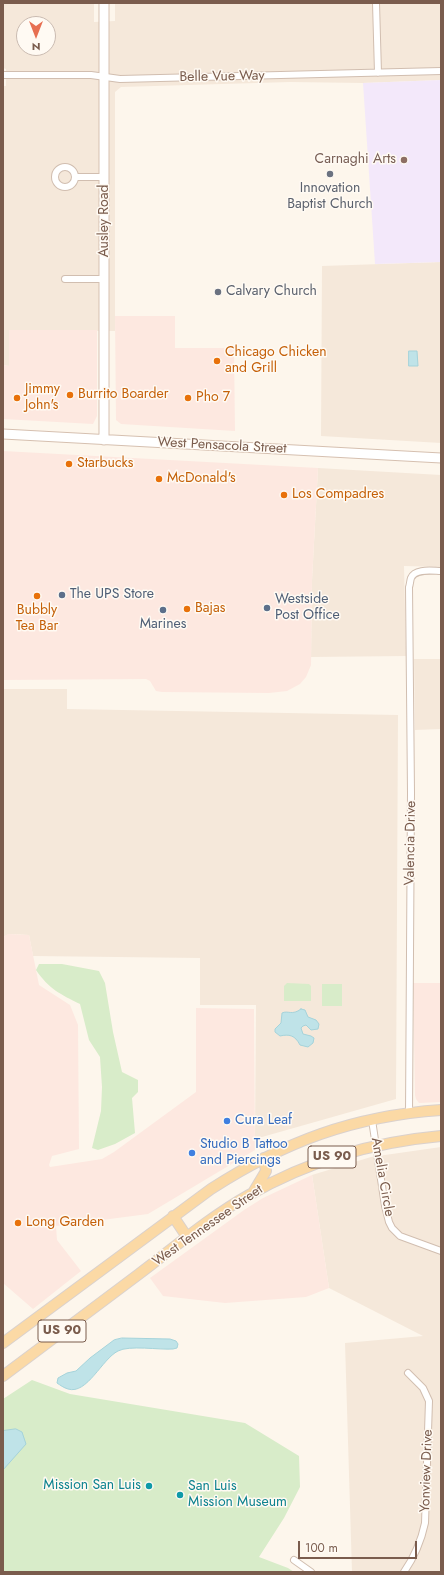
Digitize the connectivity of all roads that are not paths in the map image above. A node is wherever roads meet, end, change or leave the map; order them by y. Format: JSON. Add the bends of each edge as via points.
{"nodes":[{"id":1,"x":104,"y":3,"type":"edge"},
{"id":2,"x":376,"y":3,"type":"edge"},
{"id":3,"x":441,"y":71,"type":"edge"},
{"id":4,"x":378,"y":73,"type":"junction"},
{"id":5,"x":3,"y":75,"type":"edge"},
{"id":6,"x":104,"y":77,"type":"junction"},
{"id":7,"x":104,"y":177,"type":"junction"},
{"id":8,"x":75,"y":178,"type":"dead end"},
{"id":9,"x":66,"y":279,"type":"dead end"},
{"id":10,"x":105,"y":279,"type":"junction"},
{"id":11,"x":3,"y":434,"type":"edge"},
{"id":12,"x":104,"y":440,"type":"junction"},
{"id":13,"x":441,"y":458,"type":"edge"},
{"id":14,"x":441,"y":571,"type":"edge"},
{"id":15,"x":441,"y":1110,"type":"edge"},
{"id":16,"x":409,"y":1113,"type":"junction"},
{"id":17,"x":372,"y":1120,"type":"junction"},
{"id":18,"x":441,"y":1136,"type":"edge"},
{"id":19,"x":377,"y":1145,"type":"junction"},
{"id":20,"x":264,"y":1158,"type":"junction"},
{"id":21,"x":253,"y":1193,"type":"junction"},
{"id":22,"x":173,"y":1216,"type":"junction"},
{"id":23,"x":187,"y":1237,"type":"junction"},
{"id":24,"x":441,"y":1251,"type":"edge"},
{"id":25,"x":3,"y":1343,"type":"edge"},
{"id":26,"x":408,"y":1373,"type":"dead end"},
{"id":27,"x":3,"y":1376,"type":"edge"},
{"id":28,"x":294,"y":1560,"type":"dead end"},
{"id":29,"x":312,"y":1572,"type":"edge"},
{"id":30,"x":404,"y":1572,"type":"edge"}],
"edges":[{"from":1,"to":6,"type":"main road","name":"Ausley Road"},
{"from":2,"to":4,"type":"street"},
{"from":3,"to":4,"type":"street","name":"Belle Vue Way"},
{"from":4,"to":6,"type":"street","name":"Belle Vue Way","via":[[120,79]]},
{"from":5,"to":6,"type":"street","name":"Belle Vue Way"},
{"from":6,"to":7,"type":"main road","name":"Ausley Road"},
{"from":7,"to":8,"type":"street"},
{"from":7,"to":10,"type":"main road","name":"Ausley Road"},
{"from":9,"to":10,"type":"street"},
{"from":10,"to":12,"type":"main road","name":"Ausley Road"},
{"from":11,"to":12,"type":"main road","name":"West Pensacola Street"},
{"from":12,"to":13,"type":"main road","name":"West Pensacola Street"},
{"from":14,"to":16,"type":"street","name":"Valencia Drive","via":[[414,574],[409,588]]},
{"from":15,"to":16,"type":"main road","name":"West Tennessee Street","number":"US 90"},
{"from":16,"to":17,"type":"main road","name":"West Tennessee Street","number":"US 90"},
{"from":17,"to":19,"type":"street","name":"Amelia Circle"},
{"from":17,"to":20,"type":"main road","name":"West Tennessee Street","number":"US 90","via":[[317,1135]]},
{"from":18,"to":19,"type":"main road","name":"West Tennessee Street","number":"US 90"},
{"from":19,"to":21,"type":"main road","name":"West Tennessee Street","number":"US 90","via":[[330,1158]]},
{"from":19,"to":24,"type":"street","name":"Amelia Circle","via":[[392,1228],[400,1236]]},
{"from":20,"to":21,"type":"main road","via":[[266,1171]]},
{"from":20,"to":22,"type":"main road","name":"West Tennessee Street","number":"US 90","via":[[240,1170]]},
{"from":21,"to":23,"type":"main road","name":"West Tennessee Street","number":"US 90"},
{"from":22,"to":23,"type":"main road"},
{"from":22,"to":25,"type":"main road","name":"West Tennessee Street","number":"US 90"},
{"from":23,"to":27,"type":"main road","name":"West Tennessee Street","number":"US 90"},
{"from":26,"to":30,"type":"street","name":"Yonview Drive","via":[[423,1388],[429,1401],[425,1523],[414,1557]]},
{"from":28,"to":29,"type":"street"}]}
